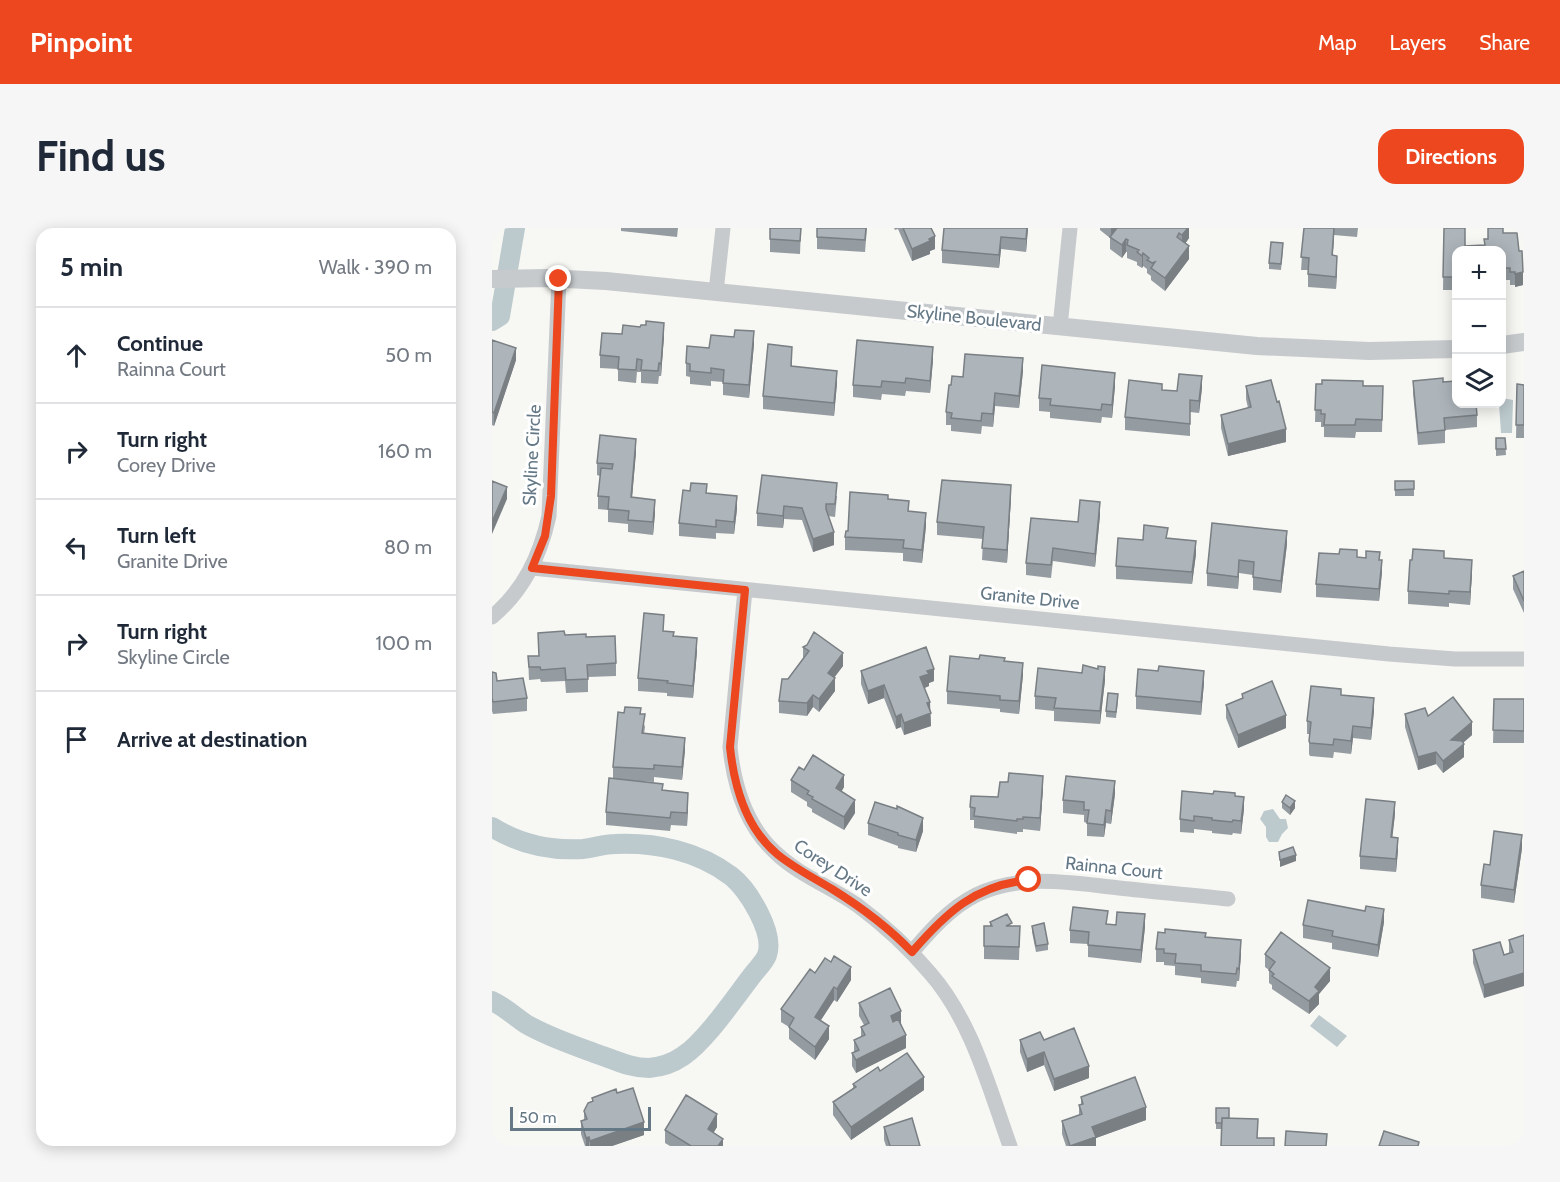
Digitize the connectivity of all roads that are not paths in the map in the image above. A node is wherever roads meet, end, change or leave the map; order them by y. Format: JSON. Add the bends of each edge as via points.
{"nodes":[{"id":1,"x":723,"y":228,"type":"edge"},
{"id":2,"x":1070,"y":228,"type":"edge"},
{"id":3,"x":492,"y":279,"type":"edge"},
{"id":4,"x":559,"y":279,"type":"junction"},
{"id":5,"x":716,"y":292,"type":"junction"},
{"id":6,"x":1060,"y":327,"type":"junction"},
{"id":7,"x":1524,"y":342,"type":"edge"},
{"id":8,"x":1506,"y":344,"type":"edge"},
{"id":9,"x":1452,"y":349,"type":"edge"},
{"id":10,"x":532,"y":568,"type":"junction"},
{"id":11,"x":745,"y":590,"type":"junction"},
{"id":12,"x":492,"y":617,"type":"edge"},
{"id":13,"x":1524,"y":659,"type":"edge"},
{"id":14,"x":1228,"y":899,"type":"dead end"},
{"id":15,"x":912,"y":952,"type":"junction"},
{"id":16,"x":1010,"y":1146,"type":"edge"}],
"edges":[{"from":1,"to":5,"type":"street"},
{"from":2,"to":6,"type":"street"},
{"from":3,"to":4,"type":"street","name":"Skyline Boulevard"},
{"from":4,"to":5,"type":"street","name":"Skyline Boulevard"},
{"from":4,"to":10,"type":"street","name":"Skyline Circle","via":[[551,496],[545,536]]},
{"from":5,"to":6,"type":"street","name":"Skyline Boulevard"},
{"from":6,"to":9,"type":"street","name":"Skyline Boulevard","via":[[1318,350]]},
{"from":7,"to":8,"type":"street"},
{"from":10,"to":11,"type":"street","name":"Granite Drive"},
{"from":10,"to":12,"type":"street","name":"Skyline Circle"},
{"from":11,"to":13,"type":"street","name":"Granite Drive","via":[[1412,656]]},
{"from":11,"to":15,"type":"street","name":"Corey Drive","via":[[730,747],[742,804],[776,854],[856,904]]},
{"from":14,"to":15,"type":"street","name":"Rainna Court","via":[[1050,881],[1016,882],[961,903]]},
{"from":15,"to":16,"type":"street","name":"Corey Drive","via":[[957,1012]]}]}
